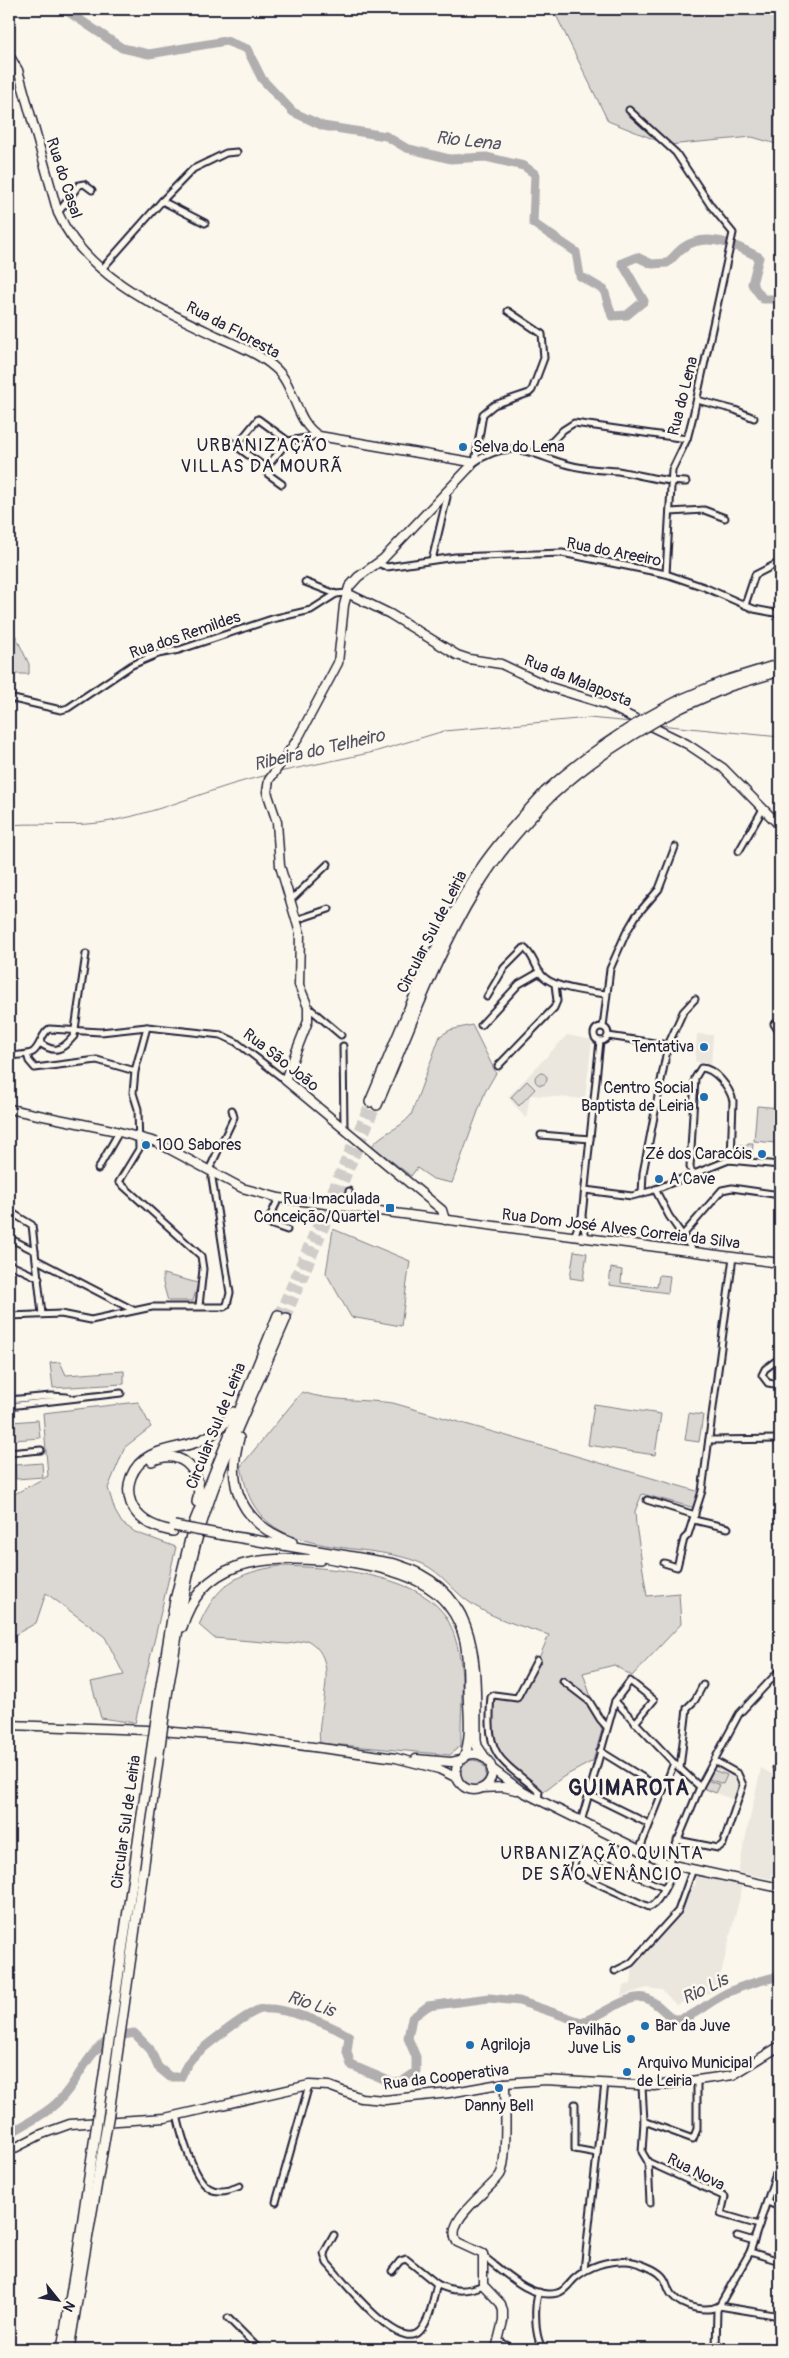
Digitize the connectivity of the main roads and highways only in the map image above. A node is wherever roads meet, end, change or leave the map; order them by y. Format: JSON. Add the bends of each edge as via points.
{"nodes":[{"id":1,"x":9,"y":55,"type":"edge"},
{"id":2,"x":101,"y":270,"type":"joint"},
{"id":3,"x":347,"y":593,"type":"junction"},
{"id":4,"x":780,"y":664,"type":"edge"},
{"id":5,"x":780,"y":672,"type":"edge"},
{"id":6,"x":681,"y":703,"type":"junction"},
{"id":7,"x":780,"y":826,"type":"edge"},
{"id":8,"x":374,"y":1104,"type":"tunnel mouth"},
{"id":9,"x":9,"y":1109,"type":"edge"},
{"id":10,"x":445,"y":1220,"type":"junction"},
{"id":11,"x":780,"y":1263,"type":"edge"},
{"id":12,"x":250,"y":1380,"type":"junction"},
{"id":13,"x":247,"y":1409,"type":"junction"},
{"id":14,"x":194,"y":1523,"type":"junction"},
{"id":15,"x":174,"y":1528,"type":"junction"},
{"id":16,"x":218,"y":1536,"type":"junction"},
{"id":17,"x":308,"y":1548,"type":"junction"},
{"id":18,"x":340,"y":1561,"type":"junction"},
{"id":19,"x":174,"y":1654,"type":"junction"},
{"id":20,"x":164,"y":1694,"type":"junction"},
{"id":21,"x":9,"y":1724,"type":"edge"},
{"id":22,"x":396,"y":1758,"type":"junction"},
{"id":23,"x":485,"y":1758,"type":"junction"},
{"id":24,"x":462,"y":1759,"type":"junction"},
{"id":25,"x":491,"y":1768,"type":"junction"},
{"id":26,"x":457,"y":1778,"type":"junction"},
{"id":27,"x":481,"y":1789,"type":"junction"},
{"id":28,"x":522,"y":1792,"type":"junction"},
{"id":29,"x":780,"y":1888,"type":"edge"},
{"id":30,"x":780,"y":2046,"type":"edge"},
{"id":31,"x":505,"y":2083,"type":"junction"},
{"id":32,"x":9,"y":2151,"type":"edge"},
{"id":33,"x":82,"y":2252,"type":"junction"},
{"id":34,"x":62,"y":2349,"type":"edge"},
{"id":35,"x":69,"y":2349,"type":"edge"},
{"id":36,"x":496,"y":2349,"type":"edge"}],
"edges":[{"from":1,"to":2,"type":"main road","name":"Rua do Casal","via":[[18,70],[58,213],[74,242]]},
{"from":2,"to":3,"type":"main road","name":"Rua da Floresta","via":[[168,311],[272,365],[288,384],[304,420],[314,433],[327,439],[473,463],[378,563],[355,580]]},
{"from":3,"to":7,"type":"main road","name":"Rua da Malaposta","via":[[390,614],[457,655],[501,664],[550,686],[605,704],[687,744],[723,768]]},
{"from":3,"to":10,"type":"main road","name":"Rua São João","via":[[338,663],[300,735],[267,786],[278,829],[280,866],[301,942],[298,985],[308,1007],[308,1021],[285,1080],[442,1210]]},
{"from":4,"to":6,"type":"highway","name":"Circular Sul de Leiria","via":[[726,681]]},
{"from":5,"to":6,"type":"highway","name":"Circular Sul de Leiria"},
{"from":6,"to":8,"type":"highway","name":"Circular Sul de Leiria","bridge":true,"via":[[616,736],[580,761],[508,832],[464,895],[439,944]]},
{"from":9,"to":10,"type":"main road","name":"Rua Dom José Alves Correia da Silva","via":[[139,1137],[172,1149],[249,1191],[279,1198]]},
{"from":10,"to":11,"type":"main road","name":"Rua Dom José Alves Correia da Silva"},
{"from":12,"to":13,"type":"highway","name":"Circular Sul de Leiria","via":[[282,1316]]},
{"from":12,"to":14,"type":"highway","name":"Circular Sul de Leiria"},
{"from":12,"to":15,"type":"highway","via":[[231,1415],[214,1432],[195,1443],[150,1455],[138,1464],[131,1476],[129,1496],[137,1513],[150,1524]]},
{"from":13,"to":17,"type":"highway","via":[[234,1462],[234,1481],[241,1501],[267,1531]]},
{"from":13,"to":19,"type":"highway","name":"Circular Sul de Leiria","via":[[200,1530],[181,1606]]},
{"from":14,"to":15,"type":"highway","via":[[200,1492],[197,1476],[183,1461],[163,1457],[146,1464],[136,1479],[134,1494],[145,1514]]},
{"from":14,"to":20,"type":"highway","name":"Circular Sul de Leiria","via":[[175,1600]]},
{"from":15,"to":16,"type":"highway","bridge":true},
{"from":16,"to":17,"type":"highway"},
{"from":16,"to":18,"type":"highway"},
{"from":17,"to":23,"type":"highway","via":[[409,1569],[433,1582],[451,1599],[464,1620],[473,1647],[476,1740]]},
{"from":18,"to":19,"type":"highway","via":[[275,1558],[244,1563],[223,1572],[205,1586],[191,1605]]},
{"from":18,"to":24,"type":"highway","via":[[392,1570],[416,1579],[434,1592],[452,1612],[463,1633],[467,1656],[469,1736]]},
{"from":19,"to":20,"type":"highway","name":"Circular Sul de Leiria"},
{"from":20,"to":33,"type":"highway","name":"Circular Sul de Leiria","bridge":true},
{"from":21,"to":22,"type":"main road","via":[[212,1734]]},
{"from":22,"to":24,"type":"main road","via":[[451,1762]]},
{"from":22,"to":26,"type":"main road","via":[[439,1769]]},
{"from":23,"to":24,"type":"main road","via":[[476,1755]]},
{"from":23,"to":25,"type":"main road"},
{"from":24,"to":26,"type":"main road","via":[[457,1768]]},
{"from":25,"to":27,"type":"main road","via":[[489,1782]]},
{"from":25,"to":28,"type":"main road"},
{"from":26,"to":27,"type":"main road","via":[[469,1790]]},
{"from":27,"to":28,"type":"main road","via":[[502,1787]]},
{"from":28,"to":29,"type":"main road","via":[[639,1852],[672,1864]]},
{"from":30,"to":31,"type":"main road","name":"Rua da Cooperativa","via":[[737,2073],[697,2081],[642,2087],[574,2080]]},
{"from":31,"to":32,"type":"main road","name":"Rua da Cooperativa","via":[[385,2100],[361,2098],[329,2086],[309,2085],[177,2116],[78,2122]]},
{"from":31,"to":36,"type":"main road","via":[[502,2171],[462,2214],[454,2233],[457,2242],[483,2256],[482,2285],[502,2307],[504,2318]]},
{"from":33,"to":34,"type":"highway","name":"Circular Sul de Leiria"},
{"from":33,"to":35,"type":"highway","name":"Circular Sul de Leiria"}]}
